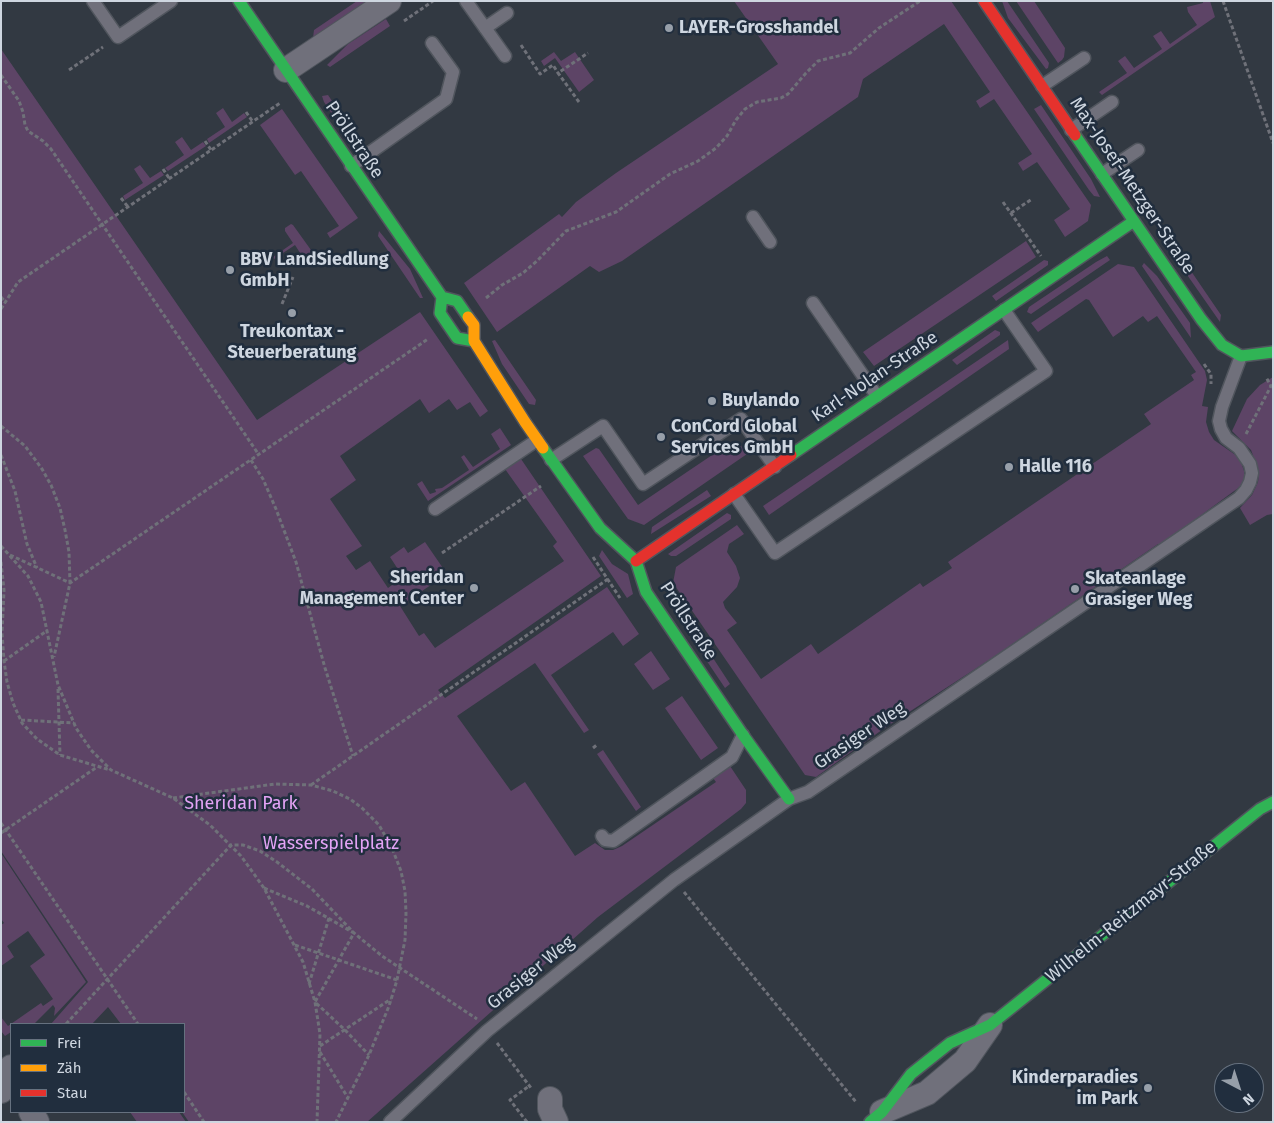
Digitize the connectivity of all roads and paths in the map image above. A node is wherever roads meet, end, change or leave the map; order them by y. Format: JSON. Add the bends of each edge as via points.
{"nodes":[{"id":1,"x":93,"y":1,"type":"edge"},
{"id":2,"x":239,"y":1,"type":"edge"},
{"id":3,"x":389,"y":1,"type":"edge"},
{"id":4,"x":466,"y":1,"type":"edge"},
{"id":5,"x":920,"y":1,"type":"edge"},
{"id":6,"x":984,"y":1,"type":"edge"},
{"id":7,"x":1223,"y":1,"type":"edge"},
{"id":8,"x":164,"y":3,"type":"edge"},
{"id":9,"x":504,"y":15,"type":"joint"},
{"id":10,"x":485,"y":28,"type":"junction"},
{"id":11,"x":118,"y":37,"type":"junction"},
{"id":12,"x":432,"y":43,"type":"dead end"},
{"id":13,"x":588,"y":53,"type":"dead end"},
{"id":14,"x":504,"y":56,"type":"dead end"},
{"id":15,"x":1084,"y":58,"type":"dead end"},
{"id":16,"x":69,"y":70,"type":"dead end"},
{"id":17,"x":286,"y":70,"type":"junction"},
{"id":18,"x":558,"y":73,"type":"junction"},
{"id":19,"x":1,"y":75,"type":"edge"},
{"id":20,"x":1042,"y":86,"type":"junction"},
{"id":21,"x":300,"y":91,"type":"junction"},
{"id":22,"x":579,"y":102,"type":"dead end"},
{"id":23,"x":1112,"y":102,"type":"dead end"},
{"id":24,"x":246,"y":112,"type":"dead end"},
{"id":25,"x":253,"y":122,"type":"junction"},
{"id":26,"x":1072,"y":130,"type":"junction"},
{"id":27,"x":205,"y":141,"type":"dead end"},
{"id":28,"x":1273,"y":143,"type":"edge"},
{"id":29,"x":211,"y":150,"type":"junction"},
{"id":30,"x":1138,"y":150,"type":"dead end"},
{"id":31,"x":351,"y":166,"type":"junction"},
{"id":32,"x":163,"y":169,"type":"dead end"},
{"id":33,"x":1102,"y":174,"type":"junction"},
{"id":34,"x":169,"y":178,"type":"junction"},
{"id":35,"x":122,"y":198,"type":"dead end"},
{"id":36,"x":1032,"y":199,"type":"dead end"},
{"id":37,"x":1003,"y":202,"type":"dead end"},
{"id":38,"x":128,"y":207,"type":"junction"},
{"id":39,"x":1011,"y":213,"type":"junction"},
{"id":40,"x":752,"y":217,"type":"dead end"},
{"id":41,"x":1134,"y":221,"type":"junction"},
{"id":42,"x":102,"y":224,"type":"junction"},
{"id":43,"x":770,"y":242,"type":"dead end"},
{"id":44,"x":1041,"y":257,"type":"dead end"},
{"id":45,"x":293,"y":277,"type":"dead end"},
{"id":46,"x":1,"y":297,"type":"edge"},
{"id":47,"x":442,"y":297,"type":"junction"},
{"id":48,"x":483,"y":301,"type":"dead end"},
{"id":49,"x":6,"y":303,"type":"junction"},
{"id":50,"x":813,"y":303,"type":"dead end"},
{"id":51,"x":282,"y":304,"type":"dead end"},
{"id":52,"x":1,"y":309,"type":"edge"},
{"id":53,"x":1004,"y":310,"type":"junction"},
{"id":54,"x":435,"y":334,"type":"dead end"},
{"id":55,"x":474,"y":342,"type":"junction"},
{"id":56,"x":1273,"y":352,"type":"edge"},
{"id":57,"x":1241,"y":356,"type":"junction"},
{"id":58,"x":1202,"y":360,"type":"dead end"},
{"id":59,"x":1267,"y":379,"type":"dead end"},
{"id":60,"x":877,"y":396,"type":"junction"},
{"id":61,"x":1222,"y":406,"type":"junction"},
{"id":62,"x":1,"y":426,"type":"edge"},
{"id":63,"x":537,"y":440,"type":"junction"},
{"id":64,"x":1239,"y":448,"type":"junction"},
{"id":65,"x":1,"y":455,"type":"edge"},
{"id":66,"x":259,"y":455,"type":"junction"},
{"id":67,"x":251,"y":460,"type":"junction"},
{"id":68,"x":551,"y":460,"type":"junction"},
{"id":69,"x":775,"y":467,"type":"junction"},
{"id":70,"x":543,"y":485,"type":"dead end"},
{"id":71,"x":734,"y":494,"type":"junction"},
{"id":72,"x":435,"y":510,"type":"dead end"},
{"id":73,"x":1,"y":546,"type":"edge"},
{"id":74,"x":442,"y":553,"type":"dead end"},
{"id":75,"x":10,"y":555,"type":"junction"},
{"id":76,"x":1,"y":562,"type":"edge"},
{"id":77,"x":636,"y":562,"type":"junction"},
{"id":78,"x":37,"y":569,"type":"junction"},
{"id":79,"x":608,"y":578,"type":"dead end"},
{"id":80,"x":70,"y":583,"type":"junction"},
{"id":81,"x":48,"y":630,"type":"junction"},
{"id":82,"x":54,"y":659,"type":"junction"},
{"id":83,"x":4,"y":661,"type":"junction"},
{"id":84,"x":58,"y":686,"type":"junction"},
{"id":85,"x":21,"y":720,"type":"junction"},
{"id":86,"x":59,"y":722,"type":"junction"},
{"id":87,"x":74,"y":723,"type":"junction"},
{"id":88,"x":743,"y":735,"type":"junction"},
{"id":89,"x":598,"y":744,"type":"dead end"},
{"id":90,"x":593,"y":748,"type":"dead end"},
{"id":91,"x":60,"y":755,"type":"junction"},
{"id":92,"x":353,"y":756,"type":"junction"},
{"id":93,"x":98,"y":767,"type":"junction"},
{"id":94,"x":111,"y":770,"type":"junction"},
{"id":95,"x":310,"y":785,"type":"junction"},
{"id":96,"x":173,"y":798,"type":"junction"},
{"id":97,"x":789,"y":799,"type":"junction"},
{"id":98,"x":1273,"y":802,"type":"edge"},
{"id":99,"x":1,"y":823,"type":"edge"},
{"id":100,"x":6,"y":830,"type":"junction"},
{"id":101,"x":1,"y":833,"type":"edge"},
{"id":102,"x":602,"y":836,"type":"dead end"},
{"id":103,"x":231,"y":845,"type":"junction"},
{"id":104,"x":674,"y":880,"type":"junction"},
{"id":105,"x":264,"y":888,"type":"junction"},
{"id":106,"x":328,"y":918,"type":"junction"},
{"id":107,"x":354,"y":933,"type":"junction"},
{"id":108,"x":294,"y":945,"type":"junction"},
{"id":109,"x":318,"y":953,"type":"junction"},
{"id":110,"x":339,"y":960,"type":"junction"},
{"id":111,"x":400,"y":968,"type":"junction"},
{"id":112,"x":107,"y":978,"type":"junction"},
{"id":113,"x":397,"y":980,"type":"junction"},
{"id":114,"x":309,"y":985,"type":"junction"},
{"id":115,"x":391,"y":999,"type":"junction"},
{"id":116,"x":315,"y":1002,"type":"junction"},
{"id":117,"x":67,"y":1023,"type":"edge"},
{"id":118,"x":137,"y":1023,"type":"edge"},
{"id":119,"x":990,"y":1025,"type":"joint"},
{"id":120,"x":345,"y":1030,"type":"junction"},
{"id":121,"x":487,"y":1031,"type":"junction"},
{"id":122,"x":319,"y":1049,"type":"junction"},
{"id":123,"x":1,"y":1052,"type":"edge"},
{"id":124,"x":368,"y":1055,"type":"junction"},
{"id":125,"x":9,"y":1078,"type":"edge"},
{"id":126,"x":529,"y":1086,"type":"junction"},
{"id":127,"x":185,"y":1094,"type":"edge"},
{"id":128,"x":348,"y":1098,"type":"junction"},
{"id":129,"x":552,"y":1110,"type":"edge"},
{"id":130,"x":872,"y":1111,"type":"edge"},
{"id":131,"x":204,"y":1122,"type":"edge"},
{"id":132,"x":318,"y":1122,"type":"edge"},
{"id":133,"x":336,"y":1122,"type":"edge"},
{"id":134,"x":390,"y":1122,"type":"edge"},
{"id":135,"x":527,"y":1122,"type":"edge"}],
"edges":[{"from":1,"to":11,"type":"lane"},
{"from":2,"to":17,"type":"street","name":"Pröllstraße"},
{"from":3,"to":17,"type":"street"},
{"from":4,"to":10,"type":"lane"},
{"from":5,"to":48,"type":"path","via":[[879,28],[850,53],[818,61],[782,98],[757,102],[745,109],[727,136],[698,161],[670,174],[616,212],[566,231],[538,260]]},
{"from":6,"to":20,"type":"street","name":"Max-Josef-Metzger-Straße"},
{"from":7,"to":28,"type":"path"},
{"from":8,"to":11,"type":"lane"},
{"from":9,"to":10,"type":"lane"},
{"from":9,"to":18,"type":"path","via":[[540,74],[553,66]]},
{"from":10,"to":14,"type":"lane"},
{"from":11,"to":16,"type":"path"},
{"from":12,"to":31,"type":"lane","via":[[453,72],[446,99]]},
{"from":13,"to":18,"type":"path"},
{"from":15,"to":20,"type":"lane"},
{"from":17,"to":21,"type":"street","name":"Pröllstraße"},
{"from":18,"to":22,"type":"path"},
{"from":19,"to":42,"type":"path","via":[[19,101],[28,131],[51,148]]},
{"from":20,"to":26,"type":"street","name":"Max-Josef-Metzger-Straße"},
{"from":21,"to":25,"type":"path"},
{"from":21,"to":31,"type":"street","name":"Pröllstraße"},
{"from":23,"to":26,"type":"lane"},
{"from":24,"to":25,"type":"path"},
{"from":25,"to":29,"type":"path"},
{"from":26,"to":33,"type":"street","name":"Max-Josef-Metzger-Straße"},
{"from":27,"to":29,"type":"path"},
{"from":29,"to":34,"type":"path"},
{"from":30,"to":33,"type":"lane"},
{"from":31,"to":47,"type":"street","name":"Pröllstraße"},
{"from":32,"to":34,"type":"path"},
{"from":33,"to":41,"type":"street","name":"Max-Josef-Metzger-Straße"},
{"from":34,"to":38,"type":"path"},
{"from":35,"to":38,"type":"path"},
{"from":36,"to":39,"type":"path"},
{"from":37,"to":39,"type":"path"},
{"from":38,"to":42,"type":"path"},
{"from":39,"to":44,"type":"path"},
{"from":40,"to":43,"type":"lane"},
{"from":41,"to":53,"type":"street","name":"Karl-Nolan-Straße"},
{"from":41,"to":57,"type":"street","name":"Max-Josef-Metzger-Straße","via":[[1201,319],[1222,345]]},
{"from":42,"to":49,"type":"path","via":[[18,282]]},
{"from":42,"to":66,"type":"path"},
{"from":45,"to":51,"type":"path"},
{"from":46,"to":49,"type":"path"},
{"from":47,"to":55,"type":"street","name":"Pröllstraße","via":[[457,302],[474,325]]},
{"from":47,"to":55,"type":"street","name":"Pröllstraße","via":[[440,313],[457,338]]},
{"from":49,"to":52,"type":"path"},
{"from":50,"to":60,"type":"lane"},
{"from":53,"to":60,"type":"street","name":"Karl-Nolan-Straße"},
{"from":53,"to":71,"type":"lane","via":[[1046,371],[775,554]]},
{"from":54,"to":66,"type":"path"},
{"from":55,"to":63,"type":"street","name":"Pröllstraße"},
{"from":56,"to":57,"type":"street"},
{"from":57,"to":61,"type":"lane","name":"Grasiger Weg"},
{"from":58,"to":61,"type":"path","via":[[1211,374],[1212,383],[1206,402]]},
{"from":59,"to":64,"type":"path","via":[[1271,386]]},
{"from":60,"to":69,"type":"street","name":"Karl-Nolan-Straße"},
{"from":61,"to":64,"type":"lane","name":"Grasiger Weg","via":[[1221,429],[1226,438]]},
{"from":62,"to":80,"type":"path","via":[[25,446],[51,486],[65,530]]},
{"from":63,"to":68,"type":"street","name":"Pröllstraße"},
{"from":63,"to":72,"type":"lane"},
{"from":64,"to":97,"type":"lane","name":"Grasiger Weg","via":[[1252,473],[1246,490],[1239,498],[808,792]]},
{"from":65,"to":78,"type":"path","via":[[15,491],[27,544]]},
{"from":66,"to":67,"type":"path"},
{"from":67,"to":80,"type":"path"},
{"from":67,"to":92,"type":"path","via":[[263,479],[296,562]]},
{"from":68,"to":69,"type":"lane","via":[[603,426],[643,484],[741,419]]},
{"from":68,"to":77,"type":"street","name":"Pröllstraße","via":[[600,528]]},
{"from":69,"to":71,"type":"street","name":"Karl-Nolan-Straße"},
{"from":70,"to":74,"type":"path"},
{"from":71,"to":77,"type":"street","name":"Karl-Nolan-Straße"},
{"from":73,"to":75,"type":"path"},
{"from":75,"to":78,"type":"path"},
{"from":75,"to":81,"type":"path","via":[[28,576],[37,593]]},
{"from":76,"to":83,"type":"path"},
{"from":77,"to":88,"type":"street","name":"Pröllstraße","via":[[646,592]]},
{"from":78,"to":80,"type":"path"},
{"from":79,"to":92,"type":"path"},
{"from":80,"to":82,"type":"path"},
{"from":81,"to":82,"type":"path"},
{"from":81,"to":83,"type":"path"},
{"from":82,"to":84,"type":"path"},
{"from":83,"to":85,"type":"path","via":[[13,703]]},
{"from":84,"to":86,"type":"path"},
{"from":84,"to":87,"type":"path"},
{"from":85,"to":86,"type":"path"},
{"from":85,"to":91,"type":"path","via":[[37,739]]},
{"from":86,"to":87,"type":"path"},
{"from":86,"to":91,"type":"path"},
{"from":87,"to":94,"type":"path","via":[[91,750]]},
{"from":88,"to":97,"type":"street","name":"Pröllstraße"},
{"from":88,"to":102,"type":"lane","via":[[732,757],[613,840],[605,840]]},
{"from":89,"to":90,"type":"path"},
{"from":91,"to":93,"type":"path"},
{"from":92,"to":95,"type":"path"},
{"from":93,"to":94,"type":"path"},
{"from":93,"to":100,"type":"path"},
{"from":94,"to":96,"type":"path"},
{"from":95,"to":96,"type":"path","via":[[275,784]]},
{"from":95,"to":111,"type":"path","via":[[333,791],[362,808],[379,825],[392,848],[405,891],[406,940]]},
{"from":96,"to":103,"type":"path"},
{"from":97,"to":104,"type":"lane","name":"Grasiger Weg"},
{"from":98,"to":119,"type":"street","name":"Wilhelm-Reitzmayr-Straße","via":[[1260,809]]},
{"from":99,"to":100,"type":"path"},
{"from":100,"to":101,"type":"path"},
{"from":100,"to":112,"type":"path"},
{"from":103,"to":105,"type":"path"},
{"from":103,"to":107,"type":"path","via":[[252,848],[277,862],[312,889]]},
{"from":103,"to":112,"type":"path"},
{"from":104,"to":121,"type":"lane","name":"Grasiger Weg"},
{"from":104,"to":130,"type":"path","via":[[857,1104]]},
{"from":105,"to":106,"type":"path"},
{"from":105,"to":108,"type":"path"},
{"from":106,"to":107,"type":"path"},
{"from":106,"to":109,"type":"path"},
{"from":107,"to":110,"type":"path"},
{"from":107,"to":111,"type":"path"},
{"from":108,"to":109,"type":"path"},
{"from":108,"to":114,"type":"path"},
{"from":109,"to":110,"type":"path"},
{"from":109,"to":114,"type":"path"},
{"from":110,"to":113,"type":"path"},
{"from":110,"to":116,"type":"path"},
{"from":111,"to":113,"type":"path"},
{"from":111,"to":121,"type":"path","via":[[478,1020]]},
{"from":112,"to":117,"type":"path"},
{"from":112,"to":118,"type":"path"},
{"from":113,"to":115,"type":"path"},
{"from":114,"to":116,"type":"path"},
{"from":115,"to":120,"type":"path"},
{"from":115,"to":124,"type":"path"},
{"from":116,"to":120,"type":"path"},
{"from":116,"to":122,"type":"path"},
{"from":119,"to":130,"type":"street","name":"Wilhelm-Reitzmayr-Straße","via":[[965,1061],[927,1093]]},
{"from":120,"to":122,"type":"path"},
{"from":120,"to":124,"type":"path"},
{"from":121,"to":126,"type":"path"},
{"from":121,"to":134,"type":"lane","name":"Grasiger Weg"},
{"from":122,"to":128,"type":"path"},
{"from":122,"to":132,"type":"path"},
{"from":123,"to":125,"type":"street"},
{"from":124,"to":128,"type":"path"},
{"from":126,"to":129,"type":"path"},
{"from":126,"to":135,"type":"path","via":[[510,1100]]},
{"from":127,"to":131,"type":"path"},
{"from":128,"to":133,"type":"path"}]}
